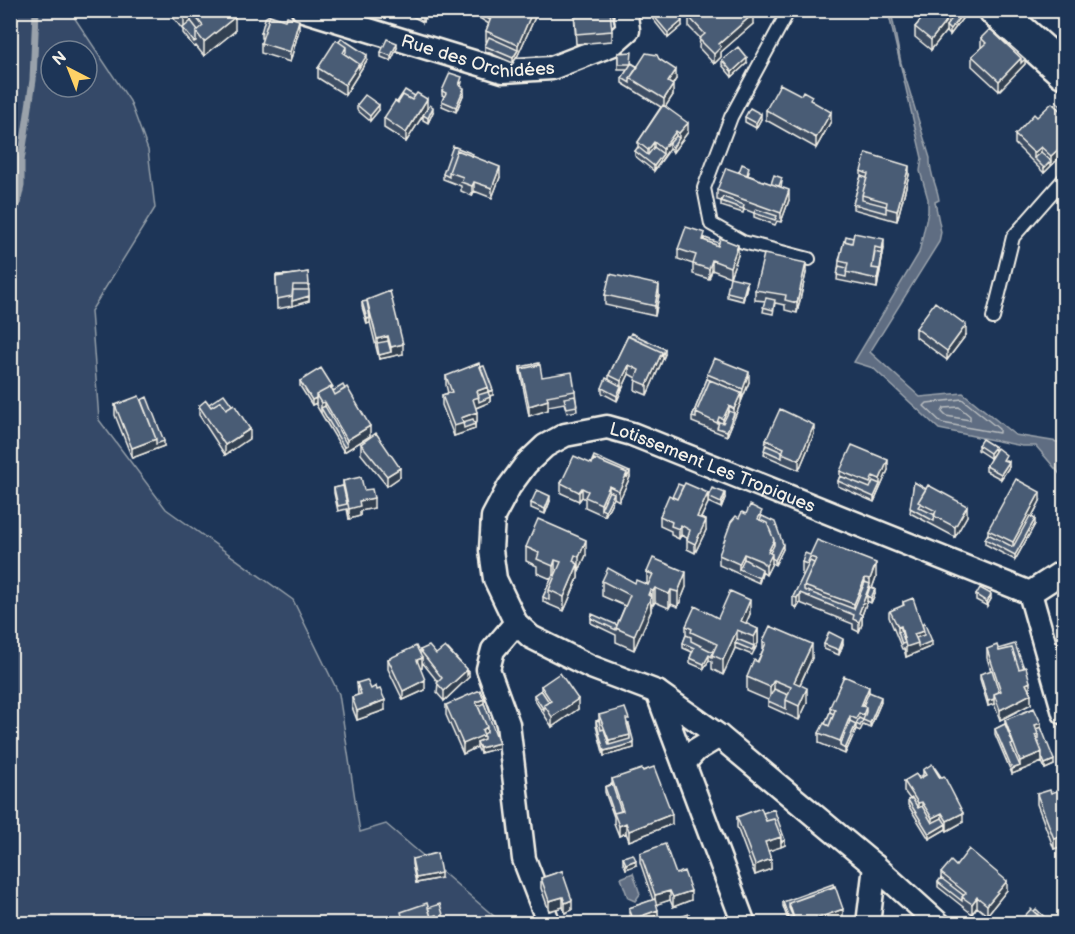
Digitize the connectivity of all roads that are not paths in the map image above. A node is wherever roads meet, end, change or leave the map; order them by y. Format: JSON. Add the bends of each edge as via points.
{"nodes":[{"id":1,"x":303,"y":10,"type":"edge"},
{"id":2,"x":625,"y":10,"type":"edge"},
{"id":3,"x":789,"y":10,"type":"edge"},
{"id":4,"x":996,"y":10,"type":"edge"},
{"id":5,"x":1065,"y":70,"type":"edge"},
{"id":6,"x":1065,"y":179,"type":"edge"},
{"id":7,"x":808,"y":259,"type":"dead end"},
{"id":8,"x":993,"y":318,"type":"dead end"},
{"id":9,"x":1065,"y":571,"type":"edge"},
{"id":10,"x":1030,"y":593,"type":"junction"},
{"id":11,"x":516,"y":623,"type":"junction"},
{"id":12,"x":657,"y":692,"type":"junction"},
{"id":13,"x":1065,"y":713,"type":"edge"},
{"id":14,"x":719,"y":736,"type":"junction"},
{"id":15,"x":684,"y":763,"type":"junction"},
{"id":16,"x":875,"y":866,"type":"junction"},
{"id":17,"x":549,"y":924,"type":"edge"},
{"id":18,"x":744,"y":924,"type":"edge"},
{"id":19,"x":867,"y":924,"type":"edge"},
{"id":20,"x":939,"y":924,"type":"edge"}],
"edges":[{"from":1,"to":2,"type":"street","name":"Rue des Orchidées","via":[[503,71],[552,68],[611,45],[628,30]]},
{"from":3,"to":7,"type":"lane","via":[[731,117],[704,188],[711,224],[743,242]]},
{"from":4,"to":5,"type":"street"},
{"from":6,"to":8,"type":"lane","via":[[1013,237]]},
{"from":9,"to":10,"type":"street"},
{"from":10,"to":11,"type":"street","name":"Lotissement Les Tropiques","via":[[607,427],[565,435],[545,446],[526,464],[493,517],[491,550],[495,579]]},
{"from":10,"to":13,"type":"street"},
{"from":11,"to":12,"type":"street","name":"Lotissement Les Tropiques","via":[[531,637],[591,667]]},
{"from":11,"to":17,"type":"street","via":[[493,651],[488,669],[508,724],[524,859]]},
{"from":12,"to":14,"type":"street","name":"Lotissement Les Tropiques"},
{"from":12,"to":15,"type":"street"},
{"from":14,"to":15,"type":"street"},
{"from":14,"to":16,"type":"street","name":"Lotissement Les Tropiques"},
{"from":15,"to":18,"type":"street"},
{"from":16,"to":19,"type":"street"},
{"from":16,"to":20,"type":"street","name":"Lotissement Les Tropiques"}]}
